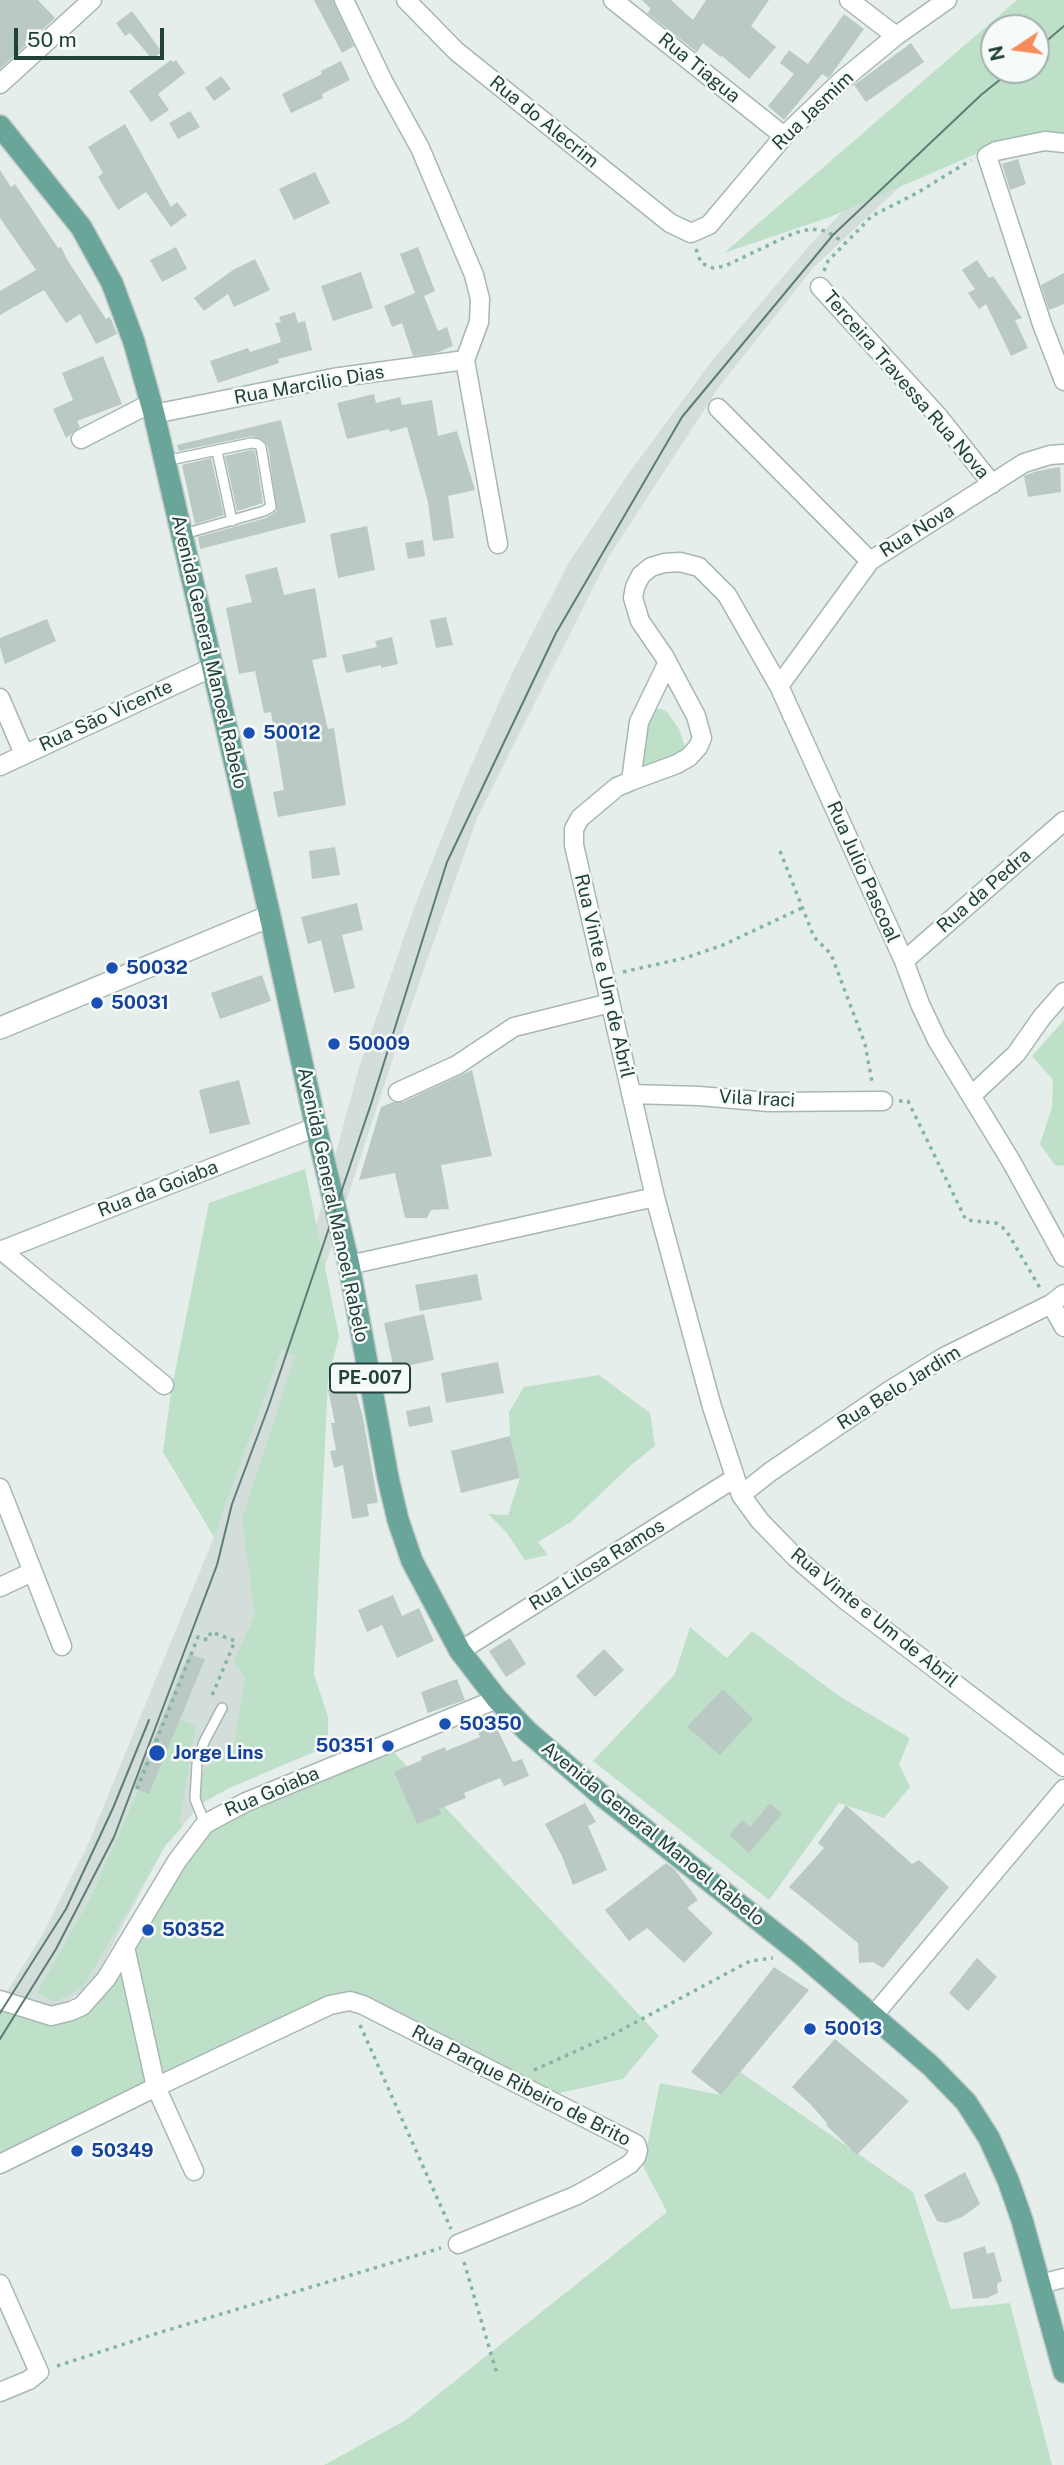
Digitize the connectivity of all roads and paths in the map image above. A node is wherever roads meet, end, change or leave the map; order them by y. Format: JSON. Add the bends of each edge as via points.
{"nodes":[{"id":1,"x":92,"y":0,"type":"edge"},
{"id":2,"x":344,"y":0,"type":"edge"},
{"id":3,"x":406,"y":0,"type":"edge"},
{"id":4,"x":613,"y":0,"type":"edge"},
{"id":5,"x":849,"y":0,"type":"edge"},
{"id":6,"x":947,"y":0,"type":"edge"},
{"id":7,"x":896,"y":36,"type":"junction"},
{"id":8,"x":0,"y":84,"type":"edge"},
{"id":9,"x":0,"y":126,"type":"edge"},
{"id":10,"x":784,"y":136,"type":"junction"},
{"id":11,"x":1064,"y":143,"type":"edge"},
{"id":12,"x":987,"y":156,"type":"junction"},
{"id":13,"x":691,"y":233,"type":"junction"},
{"id":14,"x":845,"y":243,"type":"junction"},
{"id":15,"x":820,"y":287,"type":"joint"},
{"id":16,"x":465,"y":360,"type":"junction"},
{"id":17,"x":1064,"y":381,"type":"edge"},
{"id":18,"x":718,"y":408,"type":"dead end"},
{"id":19,"x":152,"y":409,"type":"junction"},
{"id":20,"x":80,"y":439,"type":"dead end"},
{"id":21,"x":217,"y":450,"type":"junction"},
{"id":22,"x":1064,"y":454,"type":"edge"},
{"id":23,"x":165,"y":462,"type":"junction"},
{"id":24,"x":992,"y":484,"type":"junction"},
{"id":25,"x":232,"y":521,"type":"junction"},
{"id":26,"x":182,"y":535,"type":"junction"},
{"id":27,"x":498,"y":544,"type":"dead end"},
{"id":28,"x":870,"y":561,"type":"junction"},
{"id":29,"x":633,"y":598,"type":"joint"},
{"id":30,"x":667,"y":664,"type":"junction"},
{"id":31,"x":213,"y":667,"type":"junction"},
{"id":32,"x":779,"y":686,"type":"junction"},
{"id":33,"x":0,"y":698,"type":"edge"},
{"id":34,"x":24,"y":754,"type":"junction"},
{"id":35,"x":0,"y":766,"type":"edge"},
{"id":36,"x":631,"y":780,"type":"junction"},
{"id":37,"x":1064,"y":821,"type":"edge"},
{"id":38,"x":780,"y":851,"type":"dead end"},
{"id":39,"x":804,"y":907,"type":"junction"},
{"id":40,"x":270,"y":916,"type":"junction"},
{"id":41,"x":904,"y":961,"type":"junction"},
{"id":42,"x":604,"y":977,"type":"junction"},
{"id":43,"x":1064,"y":992,"type":"edge"},
{"id":44,"x":610,"y":1003,"type":"junction"},
{"id":45,"x":0,"y":1028,"type":"edge"},
{"id":46,"x":398,"y":1092,"type":"dead end"},
{"id":47,"x":631,"y":1094,"type":"junction"},
{"id":48,"x":971,"y":1096,"type":"junction"},
{"id":49,"x":879,"y":1101,"type":"junction"},
{"id":50,"x":316,"y":1127,"type":"junction"},
{"id":51,"x":655,"y":1197,"type":"junction"},
{"id":52,"x":1,"y":1251,"type":"edge"},
{"id":53,"x":1064,"y":1257,"type":"edge"},
{"id":54,"x":349,"y":1265,"type":"junction"},
{"id":55,"x":1057,"y":1299,"type":"edge"},
{"id":56,"x":1064,"y":1327,"type":"edge"},
{"id":57,"x":164,"y":1385,"type":"dead end"},
{"id":58,"x":738,"y":1486,"type":"junction"},
{"id":59,"x":0,"y":1488,"type":"edge"},
{"id":60,"x":32,"y":1572,"type":"junction"},
{"id":61,"x":0,"y":1587,"type":"edge"},
{"id":62,"x":62,"y":1646,"type":"dead end"},
{"id":63,"x":233,"y":1647,"type":"dead end"},
{"id":64,"x":460,"y":1651,"type":"junction"},
{"id":65,"x":497,"y":1699,"type":"junction"},
{"id":66,"x":222,"y":1708,"type":"dead end"},
{"id":67,"x":1064,"y":1767,"type":"edge"},
{"id":68,"x":137,"y":1789,"type":"dead end"},
{"id":69,"x":1064,"y":1789,"type":"edge"},
{"id":70,"x":205,"y":1824,"type":"junction"},
{"id":71,"x":125,"y":1947,"type":"junction"},
{"id":72,"x":800,"y":1953,"type":"junction"},
{"id":73,"x":0,"y":2000,"type":"edge"},
{"id":74,"x":350,"y":2001,"type":"junction"},
{"id":75,"x":873,"y":2016,"type":"junction"},
{"id":76,"x":510,"y":2081,"type":"junction"},
{"id":77,"x":156,"y":2087,"type":"junction"},
{"id":78,"x":0,"y":2164,"type":"edge"},
{"id":79,"x":194,"y":2171,"type":"dead end"},
{"id":80,"x":458,"y":2244,"type":"junction"},
{"id":81,"x":1064,"y":2278,"type":"edge"},
{"id":82,"x":0,"y":2284,"type":"edge"},
{"id":83,"x":1040,"y":2284,"type":"junction"},
{"id":84,"x":38,"y":2372,"type":"junction"},
{"id":85,"x":1064,"y":2372,"type":"edge"},
{"id":86,"x":497,"y":2374,"type":"dead end"},
{"id":87,"x":0,"y":2392,"type":"edge"}],
"edges":[{"from":1,"to":8,"type":"street"},
{"from":2,"to":16,"type":"street","via":[[420,148],[474,275],[479,322]]},
{"from":3,"to":13,"type":"street","name":"Rua do Alecrim","via":[[456,51],[670,223]]},
{"from":4,"to":10,"type":"street","name":"Rua Tiagua"},
{"from":5,"to":7,"type":"street"},
{"from":6,"to":7,"type":"street","name":"Rua Jasmim"},
{"from":7,"to":10,"type":"street","name":"Rua Jasmim"},
{"from":9,"to":19,"type":"main road","name":"Avenida General Manoel Rabelo","number":"PE-007","via":[[62,201],[98,256],[124,312]]},
{"from":10,"to":13,"type":"street","name":"Rua Jasmim","via":[[709,225]]},
{"from":11,"to":12,"type":"street","via":[[1045,141]]},
{"from":12,"to":14,"type":"path","via":[[872,216]]},
{"from":12,"to":17,"type":"street"},
{"from":13,"to":14,"type":"path","via":[[701,263],[713,268],[811,229],[826,230]]},
{"from":14,"to":15,"type":"path","via":[[828,261]]},
{"from":15,"to":24,"type":"street","name":"Terceira Travessa Rua Nova","via":[[938,416]]},
{"from":16,"to":19,"type":"street","name":"Rua Marcilio Dias"},
{"from":16,"to":27,"type":"street"},
{"from":18,"to":28,"type":"street"},
{"from":19,"to":20,"type":"street","name":"Rua Marcilio Dias"},
{"from":19,"to":23,"type":"main road","name":"Avenida General Manoel Rabelo","number":"PE-007"},
{"from":21,"to":23,"type":"lane"},
{"from":21,"to":25,"type":"lane"},
{"from":21,"to":25,"type":"lane","via":[[251,443],[261,447],[271,507]]},
{"from":22,"to":24,"type":"street","name":"Rua Nova","via":[[1024,463]]},
{"from":23,"to":26,"type":"main road","name":"Avenida General Manoel Rabelo","number":"PE-007"},
{"from":24,"to":28,"type":"street","name":"Rua Nova"},
{"from":25,"to":26,"type":"lane"},
{"from":26,"to":31,"type":"main road","name":"Avenida General Manoel Rabelo","number":"PE-007"},
{"from":28,"to":32,"type":"street","name":"Rua Nova"},
{"from":29,"to":30,"type":"street","name":"Rua Vinte e Um de Abril","via":[[640,621]]},
{"from":29,"to":32,"type":"street","name":"Rua Julio Pascoal","via":[[641,575],[651,567],[680,562],[699,567],[727,595]]},
{"from":30,"to":36,"type":"street","via":[[639,722]]},
{"from":30,"to":36,"type":"street","name":"Rua Vinte e Um de Abril","via":[[696,716],[702,738],[689,757]]},
{"from":31,"to":34,"type":"street","name":"Rua São Vicente"},
{"from":31,"to":40,"type":"main road","name":"Avenida General Manoel Rabelo","number":"PE-007"},
{"from":32,"to":41,"type":"street","name":"Rua Julio Pascoal"},
{"from":33,"to":34,"type":"street"},
{"from":34,"to":35,"type":"street","name":"Rua São Vicente"},
{"from":36,"to":42,"type":"street","name":"Rua Vinte e Um de Abril","via":[[589,808],[574,829]]},
{"from":37,"to":41,"type":"street","name":"Rua da Pedra"},
{"from":38,"to":39,"type":"path"},
{"from":39,"to":42,"type":"path","via":[[723,945]]},
{"from":39,"to":49,"type":"path","via":[[814,937],[831,954],[847,995]]},
{"from":40,"to":45,"type":"street"},
{"from":40,"to":50,"type":"main road","name":"Avenida General Manoel Rabelo","number":"PE-007"},
{"from":41,"to":48,"type":"street","name":"Rua Julio Pascoal","via":[[919,1004]]},
{"from":42,"to":44,"type":"street","name":"Rua Vinte e Um de Abril"},
{"from":43,"to":48,"type":"street","via":[[1016,1054]]},
{"from":44,"to":46,"type":"street","via":[[514,1027],[457,1065]]},
{"from":44,"to":47,"type":"street","name":"Rua Vinte e Um de Abril"},
{"from":47,"to":49,"type":"street","name":"Vila Iraci","via":[[769,1102]]},
{"from":47,"to":51,"type":"street","name":"Rua Vinte e Um de Abril"},
{"from":48,"to":53,"type":"street","name":"Rua Julio Pascoal"},
{"from":49,"to":55,"type":"path","via":[[908,1101],[966,1220],[996,1223],[1006,1230],[1031,1277]]},
{"from":50,"to":52,"type":"street","name":"Rua da Goiaba"},
{"from":50,"to":54,"type":"main road","name":"Avenida General Manoel Rabelo","number":"PE-007"},
{"from":51,"to":54,"type":"street"},
{"from":51,"to":58,"type":"street","name":"Rua Vinte e Um de Abril"},
{"from":52,"to":57,"type":"street"},
{"from":54,"to":64,"type":"main road","name":"Avenida General Manoel Rabelo","number":"PE-007","via":[[398,1520],[412,1561]]},
{"from":55,"to":56,"type":"street"},
{"from":55,"to":58,"type":"street","name":"Rua Belo Jardim","via":[[944,1357],[770,1472]]},
{"from":58,"to":64,"type":"street","name":"Rua Lilosa Ramos"},
{"from":58,"to":67,"type":"street","name":"Rua Vinte e Um de Abril","via":[[760,1521],[795,1557]]},
{"from":59,"to":60,"type":"street"},
{"from":60,"to":61,"type":"street"},
{"from":60,"to":62,"type":"street"},
{"from":63,"to":68,"type":"path","via":[[235,1641],[211,1632],[208,1640],[198,1637]]},
{"from":64,"to":65,"type":"main road","name":"Avenida General Manoel Rabelo","number":"PE-007"},
{"from":65,"to":70,"type":"street","name":"Rua Goiaba","via":[[246,1802]]},
{"from":65,"to":72,"type":"main road","name":"Avenida General Manoel Rabelo","number":"PE-007","via":[[572,1770]]},
{"from":66,"to":70,"type":"lane","via":[[197,1764],[195,1799]]},
{"from":69,"to":75,"type":"street"},
{"from":70,"to":71,"type":"street","name":"Rua Goiaba"},
{"from":71,"to":73,"type":"street","name":"Rua Goiaba","via":[[93,1996],[71,2011],[51,2016]]},
{"from":71,"to":77,"type":"street"},
{"from":72,"to":75,"type":"main road","name":"Avenida General Manoel Rabelo","number":"PE-007"},
{"from":72,"to":76,"type":"path","via":[[750,1961],[612,2035]]},
{"from":74,"to":76,"type":"street","name":"Rua Parque Ribeiro de Brito"},
{"from":74,"to":77,"type":"street","via":[[330,2005]]},
{"from":74,"to":80,"type":"path"},
{"from":75,"to":83,"type":"main road","name":"Avenida General Manoel Rabelo","number":"PE-007","via":[[966,2102],[989,2138],[1022,2220]]},
{"from":76,"to":80,"type":"street","name":"Rua Parque Ribeiro de Brito","via":[[630,2140],[638,2150],[636,2157],[575,2196]]},
{"from":77,"to":78,"type":"street"},
{"from":77,"to":79,"type":"street"},
{"from":80,"to":84,"type":"path"},
{"from":80,"to":86,"type":"path"},
{"from":81,"to":83,"type":"street"},
{"from":82,"to":84,"type":"street"},
{"from":83,"to":85,"type":"main road","name":"Avenida General Manoel Rabelo","number":"PE-007"},
{"from":84,"to":87,"type":"street"}]}
